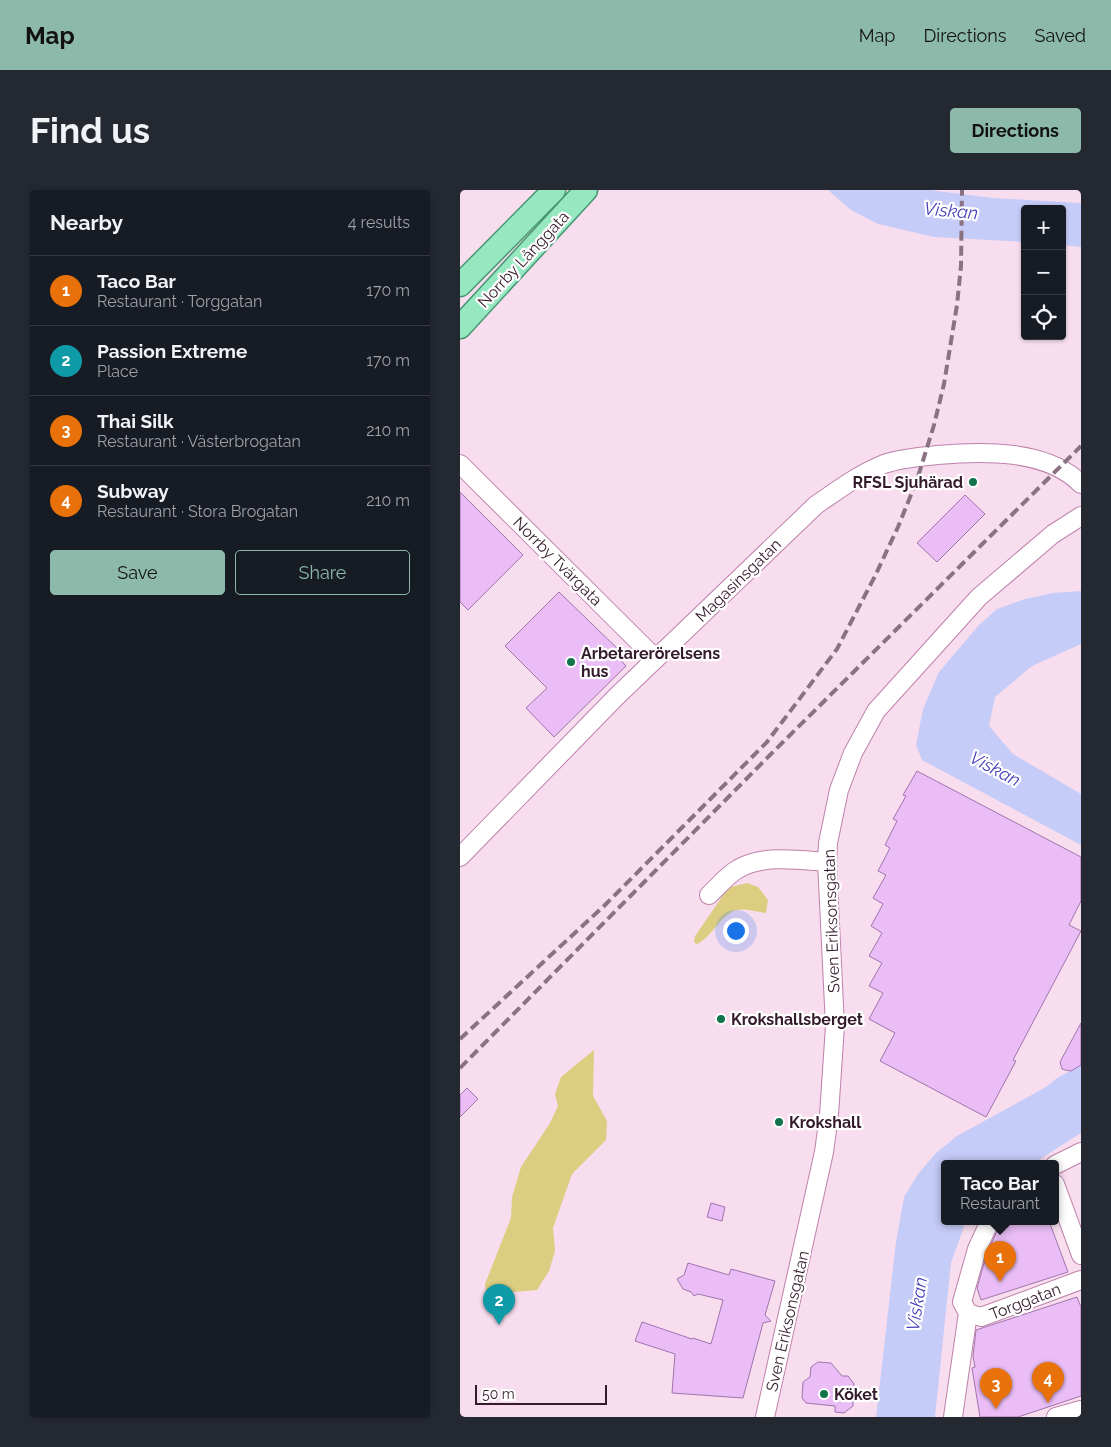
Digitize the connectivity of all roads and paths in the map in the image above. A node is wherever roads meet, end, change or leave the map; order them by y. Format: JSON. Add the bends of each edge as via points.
{"nodes":[{"id":1,"x":554,"y":190,"type":"edge"},
{"id":2,"x":586,"y":190,"type":"edge"},
{"id":3,"x":460,"y":285,"type":"edge"},
{"id":4,"x":460,"y":327,"type":"edge"},
{"id":5,"x":460,"y":464,"type":"edge"},
{"id":6,"x":1081,"y":484,"type":"edge"},
{"id":7,"x":1081,"y":516,"type":"edge"},
{"id":8,"x":656,"y":659,"type":"junction"},
{"id":9,"x":460,"y":857,"type":"edge"},
{"id":10,"x":827,"y":862,"type":"junction"},
{"id":11,"x":709,"y":895,"type":"dead end"},
{"id":12,"x":1081,"y":1152,"type":"edge"},
{"id":13,"x":1059,"y":1162,"type":"edge"},
{"id":14,"x":1059,"y":1195,"type":"edge"},
{"id":15,"x":988,"y":1225,"type":"edge"},
{"id":16,"x":1081,"y":1255,"type":"edge"},
{"id":17,"x":1081,"y":1280,"type":"edge"},
{"id":18,"x":968,"y":1313,"type":"junction"},
{"id":19,"x":1081,"y":1410,"type":"edge"},
{"id":20,"x":765,"y":1417,"type":"edge"},
{"id":21,"x":952,"y":1417,"type":"edge"},
{"id":22,"x":1056,"y":1417,"type":"edge"}],
"edges":[{"from":1,"to":3,"type":"main road","name":"Norrby Långgata"},
{"from":2,"to":4,"type":"main road","name":"Norrby Långgata"},
{"from":5,"to":8,"type":"street","name":"Norrby Tvärgata"},
{"from":6,"to":8,"type":"street","name":"Magasinsgatan","via":[[1072,475],[1037,460],[1012,455],[958,453],[907,458],[884,464],[852,480],[816,505]]},
{"from":7,"to":10,"type":"street","name":"Sven Eriksonsgatan","via":[[1053,534],[979,597],[876,711],[852,753],[839,790]]},
{"from":8,"to":9,"type":"street","name":"Magasinsgatan"},
{"from":10,"to":11,"type":"street","via":[[761,860],[738,869]]},
{"from":10,"to":20,"type":"street","name":"Sven Eriksonsgatan","via":[[835,1026],[830,1115]]},
{"from":12,"to":13,"type":"street"},
{"from":14,"to":16,"type":"street"},
{"from":15,"to":18,"type":"street","via":[[977,1249],[962,1302]]},
{"from":17,"to":18,"type":"street","name":"Torggatan","via":[[981,1317]]},
{"from":18,"to":21,"type":"street"},
{"from":19,"to":22,"type":"street"}]}
